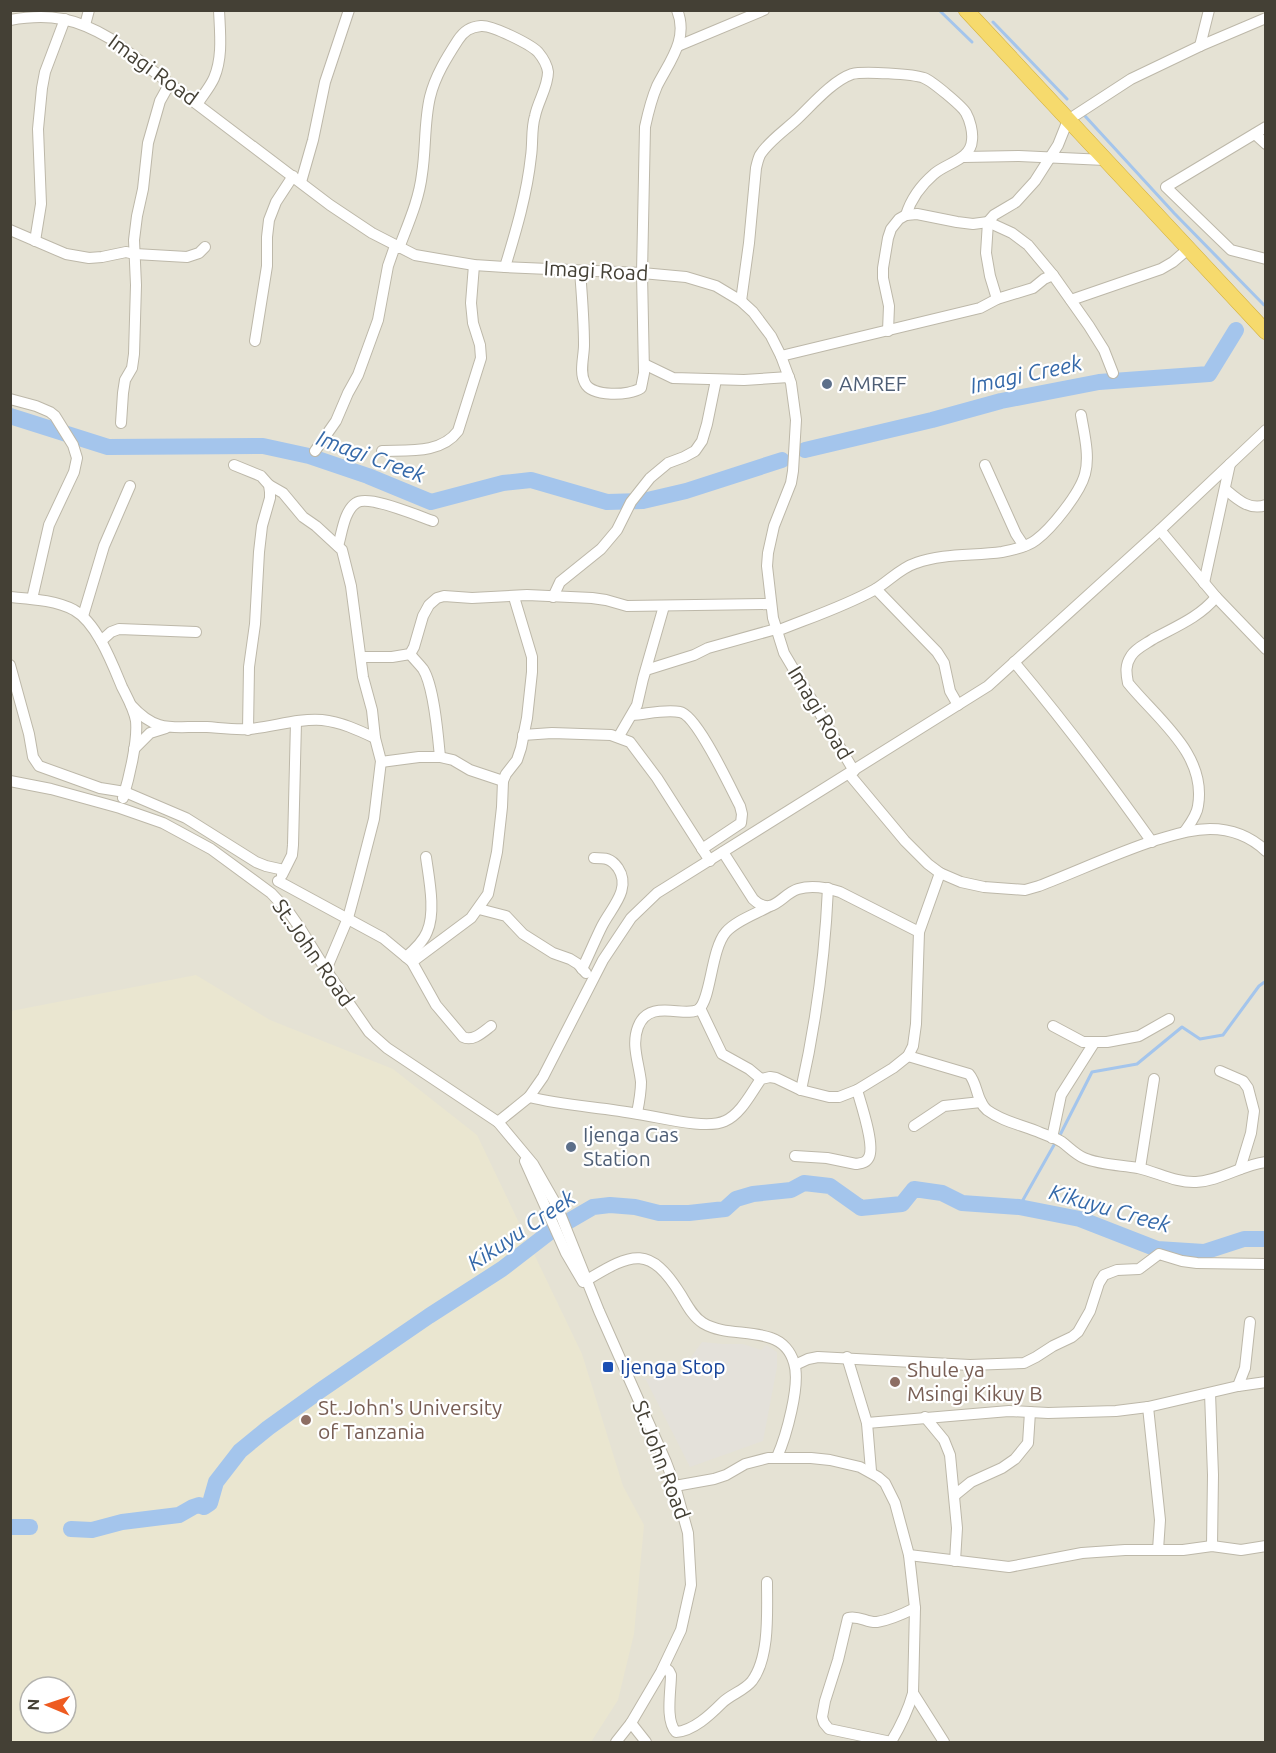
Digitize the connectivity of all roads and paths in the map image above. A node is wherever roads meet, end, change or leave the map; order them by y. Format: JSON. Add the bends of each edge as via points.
{"nodes":[{"id":1,"x":88,"y":10,"type":"edge"},
{"id":2,"x":219,"y":10,"type":"edge"},
{"id":3,"x":349,"y":10,"type":"edge"},
{"id":4,"x":677,"y":10,"type":"edge"},
{"id":5,"x":764,"y":10,"type":"edge"},
{"id":6,"x":966,"y":10,"type":"edge"},
{"id":7,"x":1209,"y":10,"type":"edge"},
{"id":8,"x":1266,"y":18,"type":"edge"},
{"id":9,"x":65,"y":19,"type":"junction"},
{"id":10,"x":10,"y":20,"type":"edge"},
{"id":11,"x":85,"y":25,"type":"junction"},
{"id":12,"x":678,"y":46,"type":"junction"},
{"id":13,"x":1200,"y":46,"type":"junction"},
{"id":14,"x":170,"y":83,"type":"junction"},
{"id":15,"x":198,"y":103,"type":"junction"},
{"id":16,"x":1068,"y":120,"type":"junction"},
{"id":17,"x":1266,"y":127,"type":"edge"},
{"id":18,"x":1255,"y":134,"type":"junction"},
{"id":19,"x":1266,"y":144,"type":"edge"},
{"id":20,"x":964,"y":157,"type":"junction"},
{"id":21,"x":1050,"y":158,"type":"junction"},
{"id":22,"x":1105,"y":160,"type":"junction"},
{"id":23,"x":297,"y":179,"type":"junction"},
{"id":24,"x":906,"y":215,"type":"junction"},
{"id":25,"x":988,"y":222,"type":"junction"},
{"id":26,"x":10,"y":230,"type":"edge"},
{"id":27,"x":35,"y":241,"type":"junction"},
{"id":28,"x":205,"y":247,"type":"dead end"},
{"id":29,"x":397,"y":247,"type":"junction"},
{"id":30,"x":1188,"y":249,"type":"junction"},
{"id":31,"x":135,"y":254,"type":"junction"},
{"id":32,"x":1266,"y":259,"type":"edge"},
{"id":33,"x":474,"y":265,"type":"junction"},
{"id":34,"x":505,"y":267,"type":"junction"},
{"id":35,"x":580,"y":271,"type":"junction"},
{"id":36,"x":642,"y":273,"type":"junction"},
{"id":37,"x":1053,"y":275,"type":"junction"},
{"id":38,"x":996,"y":299,"type":"junction"},
{"id":39,"x":1071,"y":300,"type":"junction"},
{"id":40,"x":741,"y":301,"type":"junction"},
{"id":41,"x":888,"y":331,"type":"junction"},
{"id":42,"x":1266,"y":332,"type":"edge"},
{"id":43,"x":255,"y":341,"type":"dead end"},
{"id":44,"x":781,"y":356,"type":"junction"},
{"id":45,"x":644,"y":364,"type":"junction"},
{"id":46,"x":1113,"y":373,"type":"dead end"},
{"id":47,"x":789,"y":377,"type":"junction"},
{"id":48,"x":716,"y":380,"type":"junction"},
{"id":49,"x":10,"y":399,"type":"edge"},
{"id":50,"x":1082,"y":415,"type":"dead end"},
{"id":51,"x":121,"y":423,"type":"dead end"},
{"id":52,"x":1266,"y":430,"type":"edge"},
{"id":53,"x":315,"y":451,"type":"dead end"},
{"id":54,"x":382,"y":451,"type":"dead end"},
{"id":55,"x":1230,"y":464,"type":"junction"},
{"id":56,"x":234,"y":465,"type":"dead end"},
{"id":57,"x":985,"y":465,"type":"dead end"},
{"id":58,"x":269,"y":485,"type":"junction"},
{"id":59,"x":130,"y":486,"type":"dead end"},
{"id":60,"x":1225,"y":489,"type":"junction"},
{"id":61,"x":1266,"y":505,"type":"edge"},
{"id":62,"x":433,"y":521,"type":"dead end"},
{"id":63,"x":1160,"y":530,"type":"junction"},
{"id":64,"x":338,"y":546,"type":"junction"},
{"id":65,"x":1024,"y":546,"type":"junction"},
{"id":66,"x":1204,"y":583,"type":"junction"},
{"id":67,"x":876,"y":589,"type":"junction"},
{"id":68,"x":10,"y":597,"type":"edge"},
{"id":69,"x":514,"y":597,"type":"junction"},
{"id":70,"x":553,"y":597,"type":"junction"},
{"id":71,"x":1216,"y":597,"type":"junction"},
{"id":72,"x":32,"y":599,"type":"junction"},
{"id":73,"x":771,"y":604,"type":"junction"},
{"id":74,"x":664,"y":606,"type":"junction"},
{"id":75,"x":83,"y":616,"type":"junction"},
{"id":76,"x":776,"y":630,"type":"junction"},
{"id":77,"x":196,"y":632,"type":"dead end"},
{"id":78,"x":101,"y":641,"type":"junction"},
{"id":79,"x":1266,"y":649,"type":"edge"},
{"id":80,"x":410,"y":654,"type":"junction"},
{"id":81,"x":361,"y":657,"type":"junction"},
{"id":82,"x":1014,"y":662,"type":"junction"},
{"id":83,"x":646,"y":670,"type":"junction"},
{"id":84,"x":11,"y":673,"type":"edge"},
{"id":85,"x":130,"y":704,"type":"junction"},
{"id":86,"x":958,"y":705,"type":"junction"},
{"id":87,"x":632,"y":715,"type":"junction"},
{"id":88,"x":297,"y":722,"type":"junction"},
{"id":89,"x":166,"y":728,"type":"junction"},
{"id":90,"x":248,"y":730,"type":"junction"},
{"id":91,"x":523,"y":735,"type":"junction"},
{"id":92,"x":619,"y":736,"type":"junction"},
{"id":93,"x":375,"y":738,"type":"junction"},
{"id":94,"x":134,"y":749,"type":"junction"},
{"id":95,"x":440,"y":757,"type":"junction"},
{"id":96,"x":381,"y":762,"type":"junction"},
{"id":97,"x":852,"y":772,"type":"junction"},
{"id":98,"x":10,"y":781,"type":"edge"},
{"id":99,"x":503,"y":781,"type":"junction"},
{"id":100,"x":125,"y":792,"type":"junction"},
{"id":101,"x":120,"y":808,"type":"junction"},
{"id":102,"x":1185,"y":831,"type":"junction"},
{"id":103,"x":1152,"y":842,"type":"junction"},
{"id":104,"x":702,"y":849,"type":"junction"},
{"id":105,"x":1266,"y":850,"type":"edge"},
{"id":106,"x":723,"y":852,"type":"junction"},
{"id":107,"x":426,"y":857,"type":"dead end"},
{"id":108,"x":594,"y":858,"type":"dead end"},
{"id":109,"x":710,"y":861,"type":"junction"},
{"id":110,"x":284,"y":870,"type":"junction"},
{"id":111,"x":940,"y":873,"type":"junction"},
{"id":112,"x":278,"y":881,"type":"junction"},
{"id":113,"x":828,"y":888,"type":"junction"},
{"id":114,"x":271,"y":893,"type":"junction"},
{"id":115,"x":770,"y":906,"type":"junction"},
{"id":116,"x":479,"y":909,"type":"junction"},
{"id":117,"x":348,"y":918,"type":"junction"},
{"id":118,"x":919,"y":932,"type":"junction"},
{"id":119,"x":409,"y":960,"type":"junction"},
{"id":120,"x":582,"y":969,"type":"junction"},
{"id":121,"x":326,"y":970,"type":"junction"},
{"id":122,"x":592,"y":980,"type":"junction"},
{"id":123,"x":700,"y":1008,"type":"junction"},
{"id":124,"x":1169,"y":1018,"type":"dead end"},
{"id":125,"x":490,"y":1026,"type":"dead end"},
{"id":126,"x":1053,"y":1026,"type":"dead end"},
{"id":127,"x":1094,"y":1042,"type":"junction"},
{"id":128,"x":908,"y":1056,"type":"junction"},
{"id":129,"x":1220,"y":1071,"type":"dead end"},
{"id":130,"x":761,"y":1079,"type":"junction"},
{"id":131,"x":1154,"y":1079,"type":"dead end"},
{"id":132,"x":801,"y":1090,"type":"junction"},
{"id":133,"x":857,"y":1090,"type":"junction"},
{"id":134,"x":529,"y":1097,"type":"junction"},
{"id":135,"x":981,"y":1102,"type":"junction"},
{"id":136,"x":638,"y":1113,"type":"junction"},
{"id":137,"x":498,"y":1122,"type":"junction"},
{"id":138,"x":914,"y":1126,"type":"dead end"},
{"id":139,"x":1052,"y":1138,"type":"junction"},
{"id":140,"x":520,"y":1148,"type":"junction"},
{"id":141,"x":795,"y":1156,"type":"dead end"},
{"id":142,"x":1266,"y":1162,"type":"edge"},
{"id":143,"x":1140,"y":1168,"type":"junction"},
{"id":144,"x":1240,"y":1169,"type":"junction"},
{"id":145,"x":571,"y":1251,"type":"junction"},
{"id":146,"x":1266,"y":1264,"type":"edge"},
{"id":147,"x":588,"y":1280,"type":"junction"},
{"id":148,"x":599,"y":1311,"type":"junction"},
{"id":149,"x":1250,"y":1322,"type":"dead end"},
{"id":150,"x":847,"y":1357,"type":"junction"},
{"id":151,"x":795,"y":1365,"type":"junction"},
{"id":152,"x":1266,"y":1382,"type":"edge"},
{"id":153,"x":1238,"y":1386,"type":"junction"},
{"id":154,"x":1210,"y":1393,"type":"junction"},
{"id":155,"x":1148,"y":1407,"type":"junction"},
{"id":156,"x":1030,"y":1412,"type":"junction"},
{"id":157,"x":925,"y":1417,"type":"junction"},
{"id":158,"x":867,"y":1423,"type":"junction"},
{"id":159,"x":777,"y":1457,"type":"junction"},
{"id":160,"x":871,"y":1471,"type":"junction"},
{"id":161,"x":675,"y":1486,"type":"junction"},
{"id":162,"x":955,"y":1495,"type":"junction"},
{"id":163,"x":1212,"y":1546,"type":"junction"},
{"id":164,"x":1266,"y":1546,"type":"edge"},
{"id":165,"x":1158,"y":1550,"type":"junction"},
{"id":166,"x":909,"y":1555,"type":"junction"},
{"id":167,"x":955,"y":1561,"type":"junction"},
{"id":168,"x":767,"y":1582,"type":"dead end"},
{"id":169,"x":915,"y":1608,"type":"junction"},
{"id":170,"x":664,"y":1667,"type":"junction"},
{"id":171,"x":913,"y":1693,"type":"junction"},
{"id":172,"x":631,"y":1723,"type":"junction"},
{"id":173,"x":891,"y":1742,"type":"edge"},
{"id":174,"x":616,"y":1743,"type":"edge"},
{"id":175,"x":646,"y":1743,"type":"edge"},
{"id":176,"x":944,"y":1743,"type":"edge"}],
"edges":[{"from":1,"to":11,"type":"street"},
{"from":2,"to":15,"type":"street","via":[[219,63]]},
{"from":3,"to":23,"type":"street","via":[[325,82],[313,140]]},
{"from":4,"to":12,"type":"street"},
{"from":5,"to":12,"type":"street"},
{"from":6,"to":16,"type":"highway"},
{"from":7,"to":13,"type":"street"},
{"from":8,"to":13,"type":"street"},
{"from":9,"to":10,"type":"street","name":"Imagi Road","via":[[33,16]]},
{"from":9,"to":11,"type":"street","name":"Imagi Road"},
{"from":9,"to":27,"type":"street","via":[[42,88],[38,129],[41,204]]},
{"from":11,"to":14,"type":"street","name":"Imagi Road","via":[[111,39]]},
{"from":12,"to":36,"type":"street","via":[[657,86],[645,127]]},
{"from":13,"to":16,"type":"street","via":[[1131,79]]},
{"from":14,"to":15,"type":"street","name":"Imagi Road"},
{"from":14,"to":31,"type":"street","via":[[159,101],[148,143]]},
{"from":15,"to":23,"type":"street","name":"Imagi Road"},
{"from":16,"to":21,"type":"street"},
{"from":16,"to":22,"type":"highway"},
{"from":17,"to":18,"type":"street"},
{"from":18,"to":19,"type":"street"},
{"from":18,"to":32,"type":"street","via":[[1166,187],[1231,250]]},
{"from":20,"to":21,"type":"street"},
{"from":20,"to":24,"type":"street","via":[[933,175],[910,201]]},
{"from":20,"to":40,"type":"street","via":[[972,140],[966,112],[927,79],[863,73],[840,81],[759,156]]},
{"from":21,"to":22,"type":"street"},
{"from":21,"to":25,"type":"street","via":[[1026,194]]},
{"from":22,"to":30,"type":"highway"},
{"from":23,"to":29,"type":"street","name":"Imagi Road"},
{"from":23,"to":43,"type":"street","via":[[276,202],[269,220],[267,266]]},
{"from":24,"to":25,"type":"street","via":[[973,224]]},
{"from":24,"to":41,"type":"street","via":[[891,229],[883,268]]},
{"from":25,"to":37,"type":"street","via":[[1028,245]]},
{"from":25,"to":38,"type":"street","via":[[986,253]]},
{"from":26,"to":27,"type":"street"},
{"from":27,"to":31,"type":"street","via":[[78,257]]},
{"from":28,"to":31,"type":"street","via":[[187,256]]},
{"from":29,"to":33,"type":"street","name":"Imagi Road","via":[[415,255]]},
{"from":29,"to":34,"type":"street","via":[[417,201],[434,84],[459,39],[468,29],[483,25],[536,50],[546,62],[548,73],[535,115],[524,197]]},
{"from":29,"to":53,"type":"street","via":[[388,266],[378,320],[358,375],[336,421]]},
{"from":30,"to":39,"type":"street","via":[[1161,269]]},
{"from":30,"to":42,"type":"highway"},
{"from":31,"to":51,"type":"street","via":[[134,354],[125,380]]},
{"from":33,"to":34,"type":"street","name":"Imagi Road"},
{"from":33,"to":54,"type":"street","via":[[471,303],[482,358],[460,426],[455,435],[433,448]]},
{"from":34,"to":35,"type":"street","name":"Imagi Road"},
{"from":35,"to":36,"type":"street","name":"Imagi Road"},
{"from":35,"to":45,"type":"street","via":[[585,385],[612,394],[635,392],[641,388]]},
{"from":36,"to":40,"type":"street","name":"Imagi Road","via":[[703,281]]},
{"from":36,"to":45,"type":"street"},
{"from":37,"to":38,"type":"street","via":[[1033,288]]},
{"from":37,"to":39,"type":"street"},
{"from":38,"to":41,"type":"street","via":[[980,308]]},
{"from":39,"to":46,"type":"street","via":[[1104,350]]},
{"from":40,"to":44,"type":"street","name":"Imagi Road","via":[[763,324]]},
{"from":41,"to":44,"type":"street"},
{"from":44,"to":47,"type":"street","name":"Imagi Road"},
{"from":45,"to":48,"type":"street","via":[[673,378]]},
{"from":47,"to":48,"type":"street"},
{"from":47,"to":73,"type":"street","name":"Imagi Road","via":[[796,420],[795,454],[791,483],[768,553]]},
{"from":48,"to":70,"type":"street","via":[[702,441],[695,451],[668,463],[650,478],[631,502],[617,530],[601,549],[560,582]]},
{"from":49,"to":72,"type":"street","via":[[55,416],[74,445],[77,458],[49,525]]},
{"from":50,"to":65,"type":"street","via":[[1086,463],[1083,480],[1056,520]]},
{"from":52,"to":55,"type":"street"},
{"from":55,"to":60,"type":"street"},
{"from":55,"to":63,"type":"street"},
{"from":56,"to":58,"type":"street","via":[[261,476]]},
{"from":57,"to":65,"type":"street"},
{"from":58,"to":64,"type":"street","via":[[283,493],[303,517]]},
{"from":58,"to":90,"type":"street","via":[[249,667]]},
{"from":59,"to":75,"type":"street","via":[[104,546]]},
{"from":60,"to":61,"type":"street","via":[[1249,506]]},
{"from":60,"to":66,"type":"street"},
{"from":62,"to":64,"type":"street","via":[[377,502],[357,501],[345,521]]},
{"from":63,"to":66,"type":"street"},
{"from":63,"to":82,"type":"street"},
{"from":64,"to":81,"type":"street","via":[[351,586]]},
{"from":65,"to":67,"type":"street","via":[[918,562]]},
{"from":66,"to":71,"type":"street"},
{"from":67,"to":76,"type":"street"},
{"from":67,"to":86,"type":"street","via":[[937,652]]},
{"from":68,"to":72,"type":"street"},
{"from":69,"to":70,"type":"street"},
{"from":69,"to":80,"type":"street","via":[[437,598],[423,616]]},
{"from":69,"to":91,"type":"street","via":[[532,657]]},
{"from":70,"to":74,"type":"street"},
{"from":71,"to":79,"type":"street"},
{"from":71,"to":102,"type":"street","via":[[1202,612],[1142,645],[1127,665],[1128,683],[1170,729],[1196,772],[1198,806]]},
{"from":72,"to":75,"type":"street","via":[[65,606]]},
{"from":73,"to":74,"type":"street"},
{"from":73,"to":76,"type":"street","name":"Imagi Road"},
{"from":74,"to":83,"type":"street"},
{"from":75,"to":78,"type":"street"},
{"from":76,"to":83,"type":"street"},
{"from":76,"to":97,"type":"street","name":"Imagi Road","via":[[784,653]]},
{"from":77,"to":78,"type":"street","via":[[119,629]]},
{"from":78,"to":85,"type":"street"},
{"from":80,"to":81,"type":"street"},
{"from":80,"to":95,"type":"street","via":[[429,683]]},
{"from":81,"to":93,"type":"street"},
{"from":82,"to":86,"type":"street","via":[[988,686]]},
{"from":82,"to":103,"type":"street"},
{"from":83,"to":87,"type":"street"},
{"from":84,"to":100,"type":"street","via":[[33,757],[39,766],[100,788]]},
{"from":85,"to":89,"type":"street","via":[[149,721]]},
{"from":85,"to":94,"type":"street","via":[[136,720]]},
{"from":86,"to":97,"type":"street"},
{"from":87,"to":92,"type":"street"},
{"from":87,"to":104,"type":"street","via":[[668,711],[687,715],[740,806],[741,823]]},
{"from":88,"to":90,"type":"street"},
{"from":88,"to":93,"type":"street","via":[[320,720],[340,724]]},
{"from":88,"to":110,"type":"street","via":[[293,844]]},
{"from":89,"to":90,"type":"street"},
{"from":89,"to":94,"type":"street","via":[[150,733]]},
{"from":91,"to":92,"type":"street"},
{"from":91,"to":99,"type":"street","via":[[517,760]]},
{"from":92,"to":104,"type":"street","via":[[642,756]]},
{"from":93,"to":96,"type":"street"},
{"from":94,"to":100,"type":"street"},
{"from":95,"to":96,"type":"street"},
{"from":95,"to":99,"type":"street"},
{"from":96,"to":117,"type":"street","via":[[374,819]]},
{"from":97,"to":106,"type":"street"},
{"from":97,"to":111,"type":"street","name":"Imagi Road","via":[[905,841]]},
{"from":98,"to":101,"type":"street","name":"St.John Road"},
{"from":99,"to":116,"type":"street","via":[[497,852],[488,894]]},
{"from":100,"to":101,"type":"street"},
{"from":100,"to":110,"type":"street","via":[[186,818],[266,867]]},
{"from":101,"to":114,"type":"street","name":"St.John Road","via":[[163,823],[211,849]]},
{"from":102,"to":103,"type":"street"},
{"from":102,"to":105,"type":"street","via":[[1233,832]]},
{"from":103,"to":111,"type":"street","via":[[1024,890],[984,887]]},
{"from":104,"to":109,"type":"street"},
{"from":106,"to":109,"type":"street"},
{"from":106,"to":115,"type":"street","via":[[753,899]]},
{"from":107,"to":119,"type":"street","via":[[431,923]]},
{"from":108,"to":120,"type":"street","via":[[614,861],[623,883]]},
{"from":109,"to":122,"type":"street","via":[[657,893],[631,918]]},
{"from":110,"to":112,"type":"street"},
{"from":111,"to":118,"type":"street"},
{"from":112,"to":114,"type":"street"},
{"from":112,"to":117,"type":"street"},
{"from":113,"to":115,"type":"street","via":[[798,889]]},
{"from":113,"to":118,"type":"street"},
{"from":113,"to":132,"type":"street","via":[[821,974]]},
{"from":114,"to":121,"type":"street","name":"St.John Road","via":[[300,928]]},
{"from":115,"to":123,"type":"street","via":[[731,927],[723,936]]},
{"from":116,"to":119,"type":"street","via":[[459,928]]},
{"from":116,"to":120,"type":"street","via":[[506,916],[523,934]]},
{"from":117,"to":119,"type":"street","via":[[383,938]]},
{"from":117,"to":121,"type":"street"},
{"from":118,"to":128,"type":"street","via":[[916,1024]]},
{"from":119,"to":125,"type":"street","via":[[436,1005],[463,1037],[473,1038]]},
{"from":120,"to":122,"type":"street"},
{"from":121,"to":137,"type":"street","name":"St.John Road","via":[[369,1032],[387,1048]]},
{"from":122,"to":134,"type":"street"},
{"from":123,"to":130,"type":"street","via":[[722,1054]]},
{"from":123,"to":136,"type":"street","via":[[657,1011],[639,1024],[635,1038],[641,1084]]},
{"from":124,"to":127,"type":"street","via":[[1139,1036]]},
{"from":126,"to":127,"type":"street","via":[[1083,1042]]},
{"from":127,"to":139,"type":"street","via":[[1061,1095]]},
{"from":128,"to":133,"type":"street"},
{"from":128,"to":135,"type":"street","via":[[969,1074]]},
{"from":129,"to":144,"type":"street","via":[[1243,1081],[1254,1111]]},
{"from":130,"to":132,"type":"street","via":[[776,1078]]},
{"from":130,"to":136,"type":"street","via":[[740,1109],[725,1122],[694,1123]]},
{"from":131,"to":143,"type":"street"},
{"from":132,"to":133,"type":"street","via":[[834,1097]]},
{"from":133,"to":141,"type":"street","via":[[867,1125],[867,1161],[856,1164]]},
{"from":134,"to":136,"type":"street"},
{"from":134,"to":137,"type":"street"},
{"from":135,"to":138,"type":"street","via":[[944,1106]]},
{"from":135,"to":139,"type":"street","via":[[997,1117]]},
{"from":137,"to":140,"type":"street","name":"St.John Road"},
{"from":139,"to":143,"type":"street","via":[[1088,1160]]},
{"from":140,"to":145,"type":"street","via":[[546,1211]]},
{"from":140,"to":145,"type":"street","via":[[557,1206]]},
{"from":142,"to":144,"type":"street"},
{"from":143,"to":144,"type":"street","via":[[1195,1182]]},
{"from":145,"to":147,"type":"street"},
{"from":145,"to":148,"type":"street"},
{"from":146,"to":150,"type":"street","via":[[1197,1263],[1159,1254],[1139,1269],[1109,1272],[1101,1278],[1078,1332],[1024,1363],[970,1365]]},
{"from":147,"to":148,"type":"street"},
{"from":147,"to":151,"type":"street","via":[[617,1263],[649,1260],[663,1270],[699,1320],[717,1328],[770,1338],[788,1349]]},
{"from":148,"to":161,"type":"street","name":"St.John Road"},
{"from":149,"to":153,"type":"street","via":[[1245,1368]]},
{"from":150,"to":151,"type":"street","via":[[818,1357]]},
{"from":150,"to":158,"type":"street"},
{"from":151,"to":159,"type":"street","via":[[789,1421]]},
{"from":152,"to":153,"type":"street"},
{"from":153,"to":154,"type":"street"},
{"from":154,"to":155,"type":"street"},
{"from":154,"to":163,"type":"street"},
{"from":155,"to":156,"type":"street"},
{"from":155,"to":165,"type":"street","via":[[1160,1520]]},
{"from":156,"to":157,"type":"street"},
{"from":156,"to":162,"type":"street","via":[[1028,1443],[1015,1459],[970,1482]]},
{"from":157,"to":158,"type":"street"},
{"from":157,"to":162,"type":"street","via":[[948,1448]]},
{"from":158,"to":160,"type":"street"},
{"from":159,"to":160,"type":"street","via":[[830,1460]]},
{"from":159,"to":161,"type":"street","via":[[759,1459],[714,1479]]},
{"from":160,"to":166,"type":"street","via":[[890,1490]]},
{"from":161,"to":170,"type":"street","name":"St.John Road","via":[[688,1533],[691,1585],[681,1630]]},
{"from":162,"to":167,"type":"street"},
{"from":163,"to":164,"type":"street","via":[[1241,1550]]},
{"from":163,"to":165,"type":"street"},
{"from":165,"to":167,"type":"street","via":[[1082,1553],[1009,1567]]},
{"from":166,"to":167,"type":"street"},
{"from":166,"to":169,"type":"street"},
{"from":168,"to":170,"type":"street","via":[[761,1663],[747,1686],[690,1728],[676,1732],[669,1710],[671,1675]]},
{"from":169,"to":171,"type":"street"},
{"from":169,"to":173,"type":"street","via":[[877,1622],[848,1618],[822,1717],[829,1729]]},
{"from":170,"to":172,"type":"street","name":"St.John Road"},
{"from":171,"to":173,"type":"street"},
{"from":171,"to":176,"type":"street"},
{"from":172,"to":174,"type":"street","name":"St.John Road"},
{"from":172,"to":175,"type":"street"}]}
